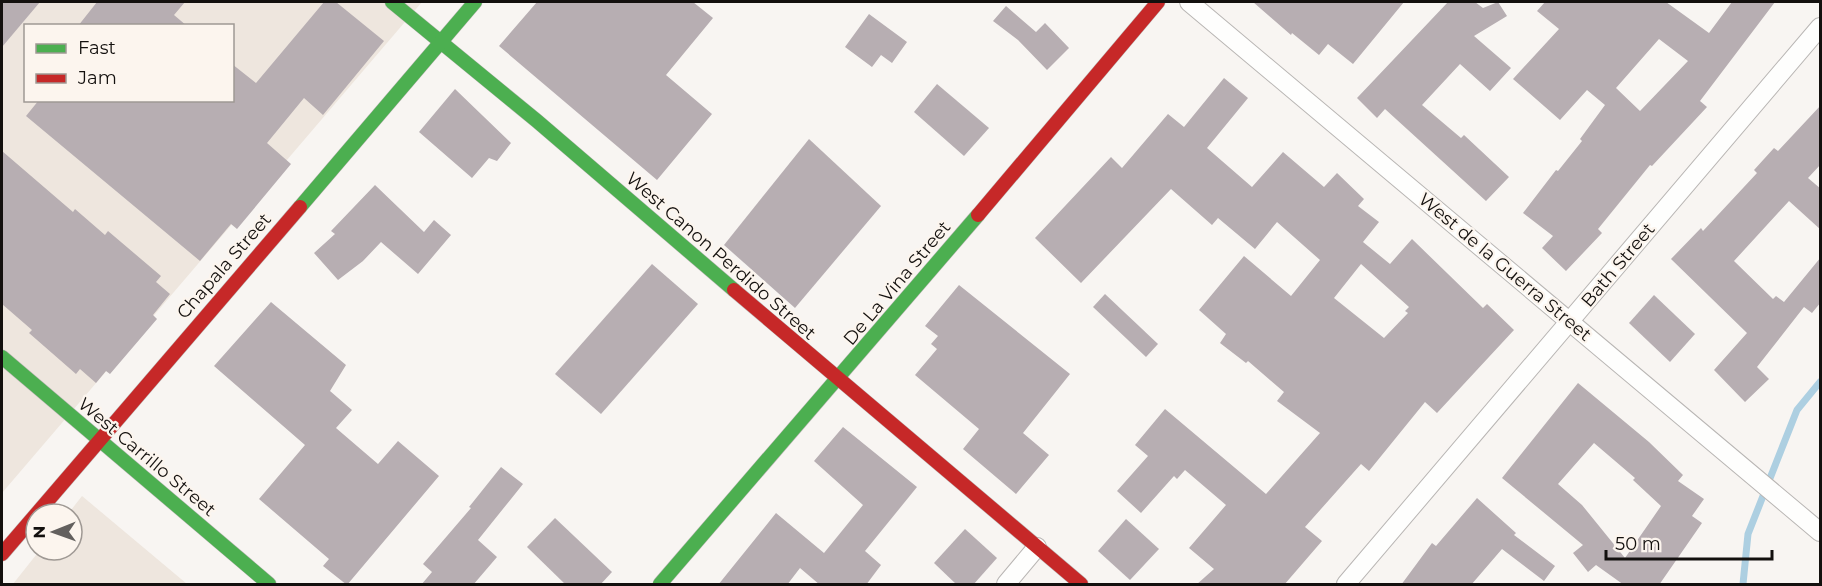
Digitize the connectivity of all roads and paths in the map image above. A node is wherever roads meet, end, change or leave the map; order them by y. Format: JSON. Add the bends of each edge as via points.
{"nodes":[{"id":1,"x":392,"y":2,"type":"edge"},
{"id":2,"x":475,"y":2,"type":"edge"},
{"id":3,"x":1158,"y":2,"type":"edge"},
{"id":4,"x":1189,"y":2,"type":"edge"},
{"id":5,"x":1821,"y":27,"type":"edge"},
{"id":6,"x":441,"y":41,"type":"junction"},
{"id":7,"x":1570,"y":321,"type":"junction"},
{"id":8,"x":2,"y":357,"type":"edge"},
{"id":9,"x":838,"y":380,"type":"junction"},
{"id":10,"x":99,"y":440,"type":"junction"},
{"id":11,"x":1821,"y":532,"type":"edge"},
{"id":12,"x":1037,"y":547,"type":"junction"},
{"id":13,"x":2,"y":554,"type":"edge"},
{"id":14,"x":269,"y":585,"type":"edge"},
{"id":15,"x":660,"y":585,"type":"edge"},
{"id":16,"x":1006,"y":585,"type":"edge"},
{"id":17,"x":1081,"y":585,"type":"edge"},
{"id":18,"x":1346,"y":585,"type":"edge"}],
"edges":[{"from":1,"to":6,"type":"main road","name":"West Canon Perdido Street"},
{"from":2,"to":6,"type":"main road","name":"Chapala Street"},
{"from":3,"to":9,"type":"main road","name":"De La Vina Street"},
{"from":4,"to":7,"type":"street","name":"West de la Guerra Street"},
{"from":5,"to":7,"type":"street","name":"Bath Street"},
{"from":6,"to":9,"type":"main road","name":"West Canon Perdido Street"},
{"from":6,"to":10,"type":"main road","name":"Chapala Street"},
{"from":7,"to":11,"type":"street","name":"West de la Guerra Street"},
{"from":7,"to":18,"type":"street","name":"Bath Street"},
{"from":8,"to":10,"type":"main road","name":"West Carrillo Street"},
{"from":9,"to":12,"type":"main road","name":"West Canon Perdido Street"},
{"from":9,"to":15,"type":"main road","name":"De La Vina Street"},
{"from":10,"to":13,"type":"main road","name":"Chapala Street"},
{"from":10,"to":14,"type":"main road","name":"West Carrillo Street"},
{"from":12,"to":16,"type":"street"},
{"from":12,"to":17,"type":"main road","name":"West Canon Perdido Street"}]}
